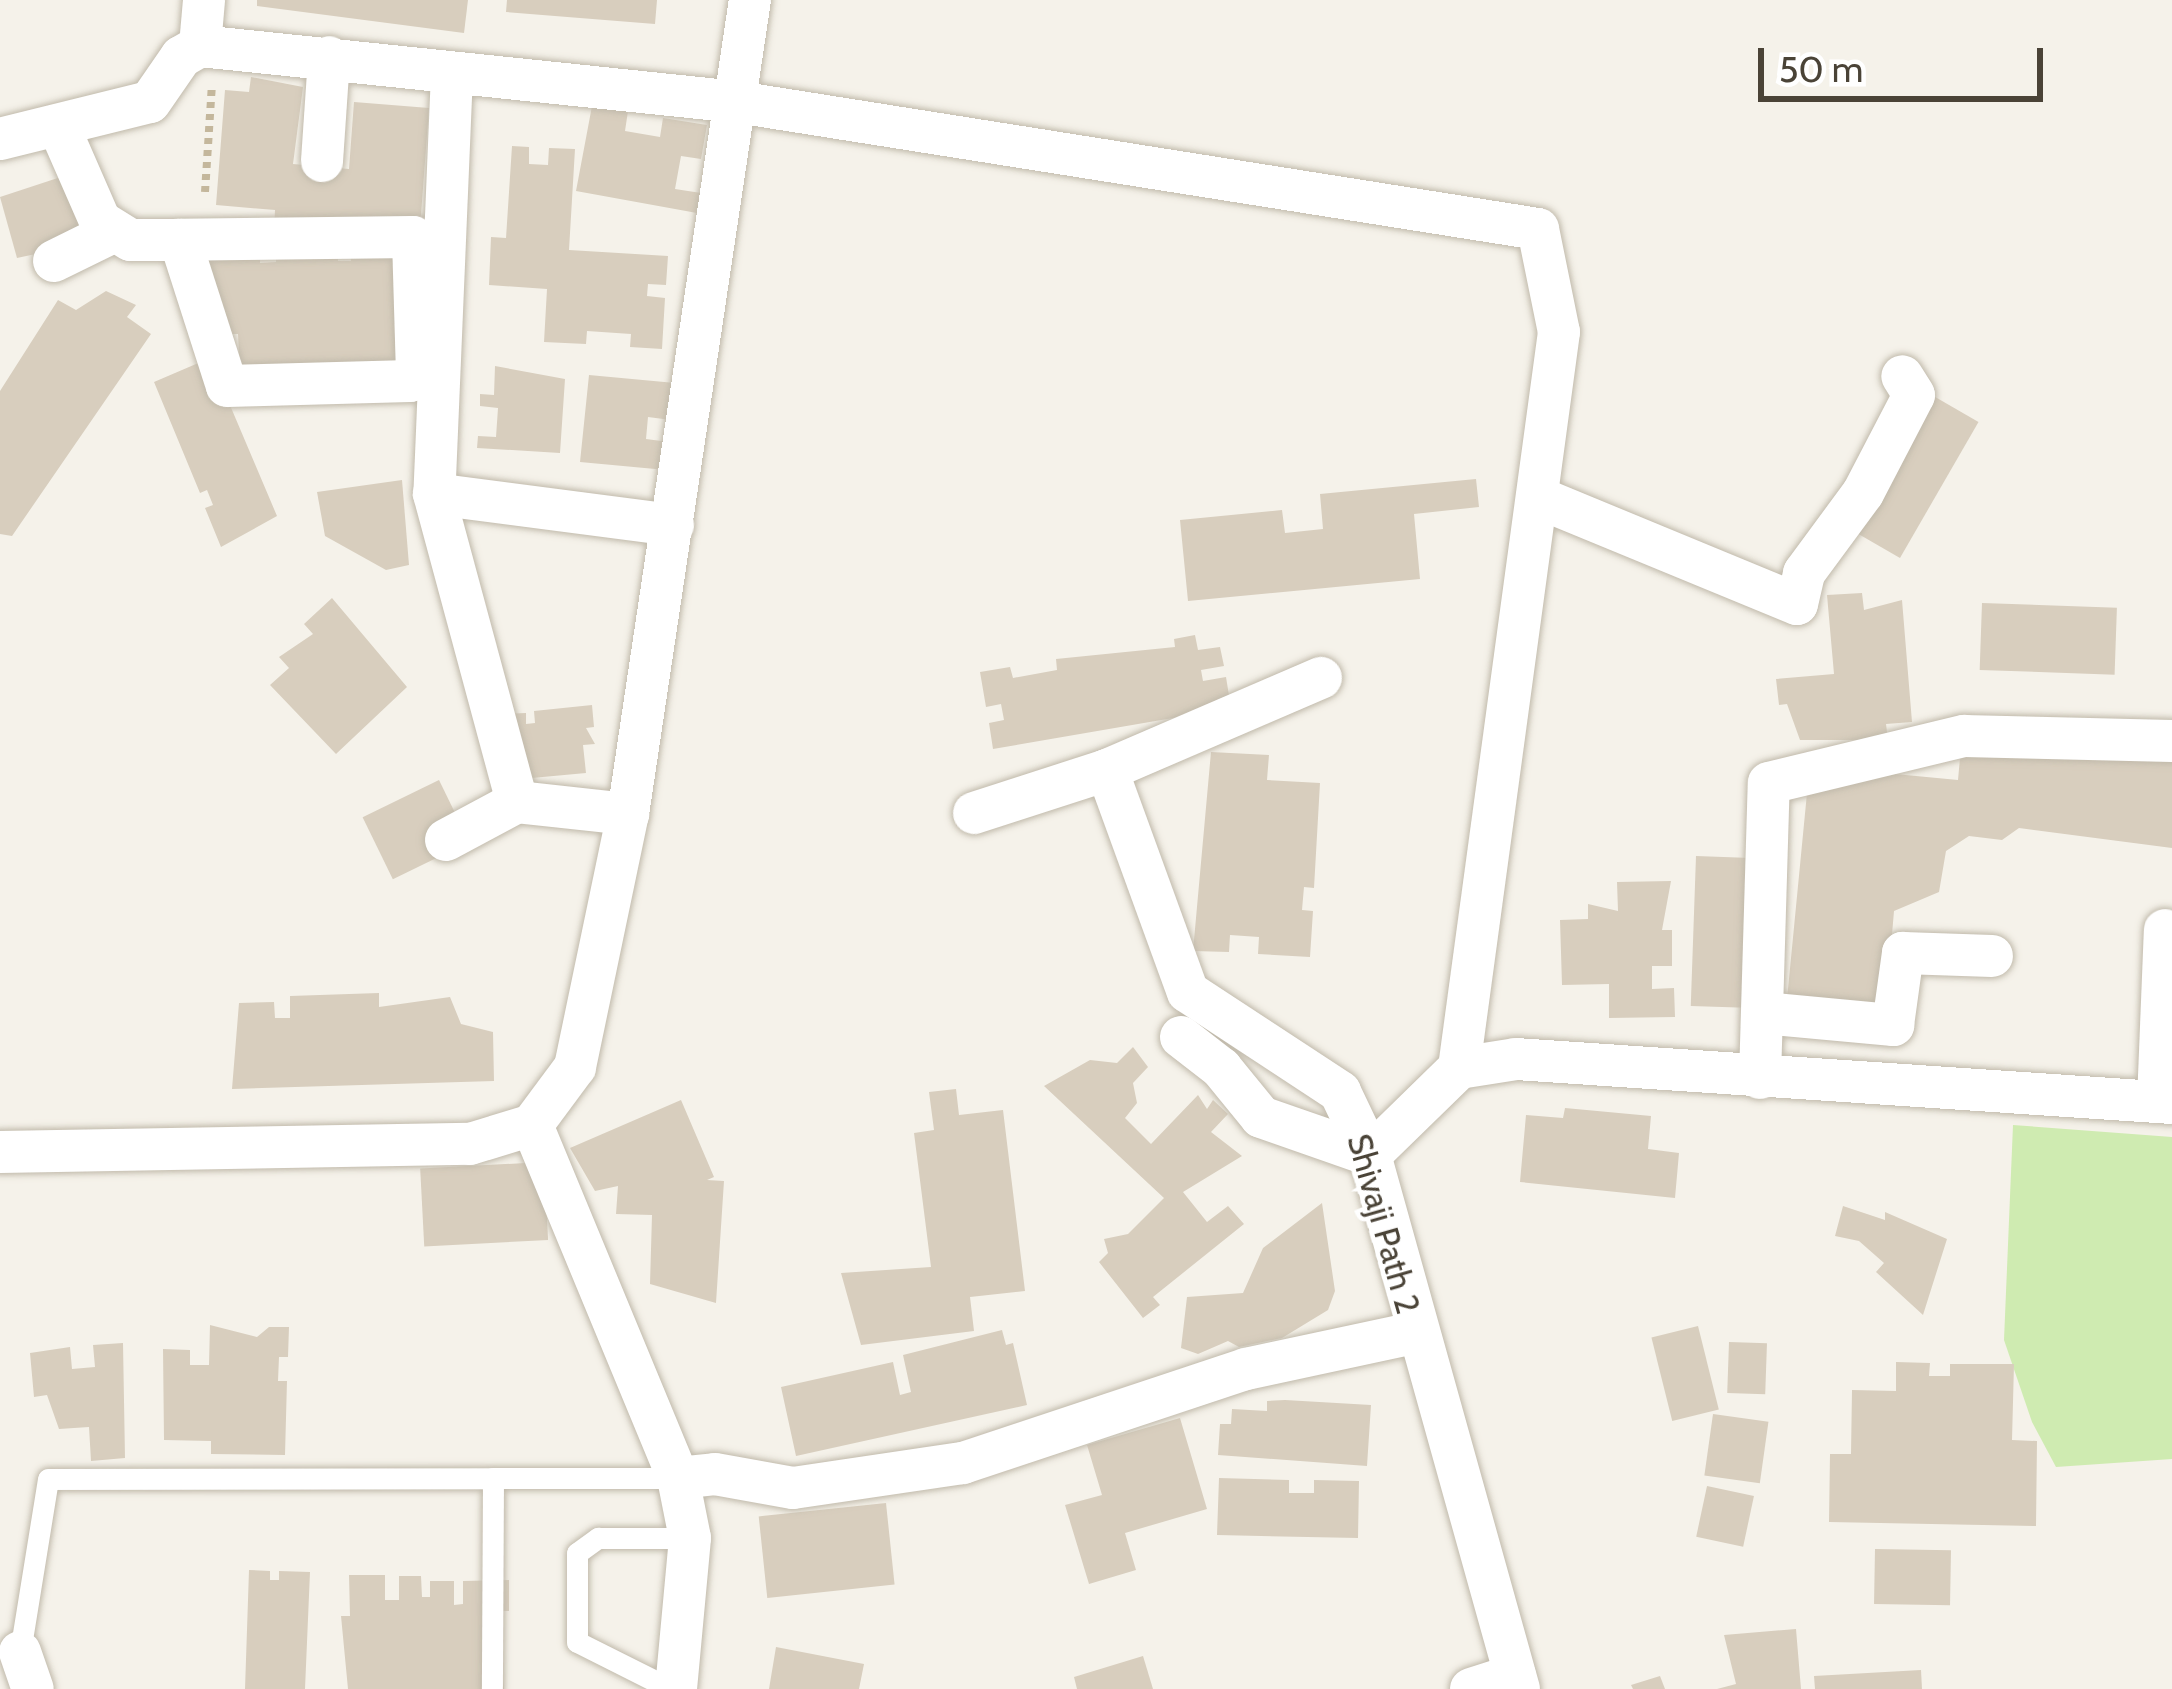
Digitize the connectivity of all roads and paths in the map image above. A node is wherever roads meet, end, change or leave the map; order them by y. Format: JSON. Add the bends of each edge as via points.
{"nodes":[{"id":1,"x":204,"y":0,"type":"edge"},
{"id":2,"x":750,"y":0,"type":"edge"},
{"id":3,"x":200,"y":46,"type":"junction"},
{"id":4,"x":329,"y":57,"type":"junction"},
{"id":5,"x":452,"y":73,"type":"junction"},
{"id":6,"x":737,"y":102,"type":"junction"},
{"id":7,"x":59,"y":127,"type":"junction"},
{"id":8,"x":0,"y":139,"type":"edge"},
{"id":9,"x":322,"y":161,"type":"dead end"},
{"id":10,"x":113,"y":232,"type":"junction"},
{"id":11,"x":428,"y":237,"type":"junction"},
{"id":12,"x":180,"y":241,"type":"junction"},
{"id":13,"x":54,"y":261,"type":"dead end"},
{"id":14,"x":1902,"y":376,"type":"dead end"},
{"id":15,"x":434,"y":494,"type":"junction"},
{"id":16,"x":1537,"y":497,"type":"junction"},
{"id":17,"x":673,"y":525,"type":"junction"},
{"id":18,"x":1321,"y":678,"type":"dead end"},
{"id":19,"x":2172,"y":741,"type":"edge"},
{"id":20,"x":1107,"y":770,"type":"junction"},
{"id":21,"x":517,"y":802,"type":"junction"},
{"id":22,"x":974,"y":813,"type":"dead end"},
{"id":23,"x":628,"y":814,"type":"junction"},
{"id":24,"x":446,"y":840,"type":"dead end"},
{"id":25,"x":2164,"y":930,"type":"dead end"},
{"id":26,"x":1992,"y":956,"type":"dead end"},
{"id":27,"x":1762,"y":1013,"type":"junction"},
{"id":28,"x":1181,"y":1037,"type":"dead end"},
{"id":29,"x":1460,"y":1068,"type":"junction"},
{"id":30,"x":1760,"y":1078,"type":"junction"},
{"id":31,"x":2165,"y":1102,"type":"edge"},
{"id":32,"x":532,"y":1125,"type":"junction"},
{"id":33,"x":0,"y":1151,"type":"edge"},
{"id":34,"x":1370,"y":1155,"type":"junction"},
{"id":35,"x":1414,"y":1333,"type":"junction"},
{"id":36,"x":493,"y":1478,"type":"junction"},
{"id":37,"x":678,"y":1478,"type":"junction"},
{"id":38,"x":690,"y":1538,"type":"junction"},
{"id":39,"x":26,"y":1671,"type":"edge"},
{"id":40,"x":1517,"y":1682,"type":"edge"},
{"id":41,"x":492,"y":1689,"type":"edge"},
{"id":42,"x":673,"y":1689,"type":"edge"},
{"id":43,"x":1471,"y":1689,"type":"edge"}],
"edges":[{"from":1,"to":3,"type":"street"},
{"from":2,"to":6,"type":"street"},
{"from":3,"to":4,"type":"street"},
{"from":3,"to":7,"type":"street","via":[[181,57],[150,102]]},
{"from":4,"to":5,"type":"street"},
{"from":4,"to":9,"type":"street"},
{"from":5,"to":6,"type":"street"},
{"from":5,"to":11,"type":"street"},
{"from":6,"to":16,"type":"street","via":[[1538,229],[1559,332]]},
{"from":6,"to":17,"type":"street"},
{"from":7,"to":8,"type":"street"},
{"from":7,"to":10,"type":"street","via":[[100,221]]},
{"from":10,"to":12,"type":"street"},
{"from":10,"to":13,"type":"street"},
{"from":11,"to":12,"type":"street"},
{"from":11,"to":12,"type":"street","via":[[420,361],[410,381],[234,389]]},
{"from":11,"to":15,"type":"street"},
{"from":14,"to":16,"type":"street","via":[[1914,395],[1863,493],[1804,573],[1798,604]]},
{"from":15,"to":17,"type":"street"},
{"from":15,"to":21,"type":"street"},
{"from":16,"to":29,"type":"street"},
{"from":17,"to":23,"type":"street"},
{"from":18,"to":20,"type":"street"},
{"from":19,"to":27,"type":"street","via":[[1964,736],[1769,783]]},
{"from":20,"to":22,"type":"street"},
{"from":20,"to":34,"type":"street","name":"Shivaji Path 2","via":[[1188,992],[1340,1093]]},
{"from":21,"to":23,"type":"street"},
{"from":21,"to":24,"type":"street"},
{"from":23,"to":32,"type":"street","via":[[575,1067]]},
{"from":25,"to":31,"type":"street"},
{"from":26,"to":27,"type":"street","via":[[1904,953],[1893,1025]]},
{"from":27,"to":30,"type":"street"},
{"from":28,"to":34,"type":"street","via":[[1221,1068],[1262,1117]]},
{"from":29,"to":30,"type":"street","via":[[1516,1059]]},
{"from":29,"to":34,"type":"street"},
{"from":30,"to":31,"type":"street"},
{"from":32,"to":33,"type":"street","via":[[470,1144]]},
{"from":32,"to":37,"type":"street"},
{"from":34,"to":35,"type":"street","name":"Shivaji Path 2"},
{"from":35,"to":37,"type":"street","via":[[1208,1380],[963,1463],[793,1488],[715,1474]]},
{"from":35,"to":40,"type":"street","name":"Shivaji Path 2"},
{"from":36,"to":37,"type":"lane"},
{"from":36,"to":39,"type":"lane","via":[[48,1479]]},
{"from":36,"to":41,"type":"lane"},
{"from":37,"to":38,"type":"street"},
{"from":38,"to":42,"type":"street"},
{"from":38,"to":42,"type":"lane","via":[[598,1538],[577,1553],[577,1642]]},
{"from":40,"to":43,"type":"street"}]}
